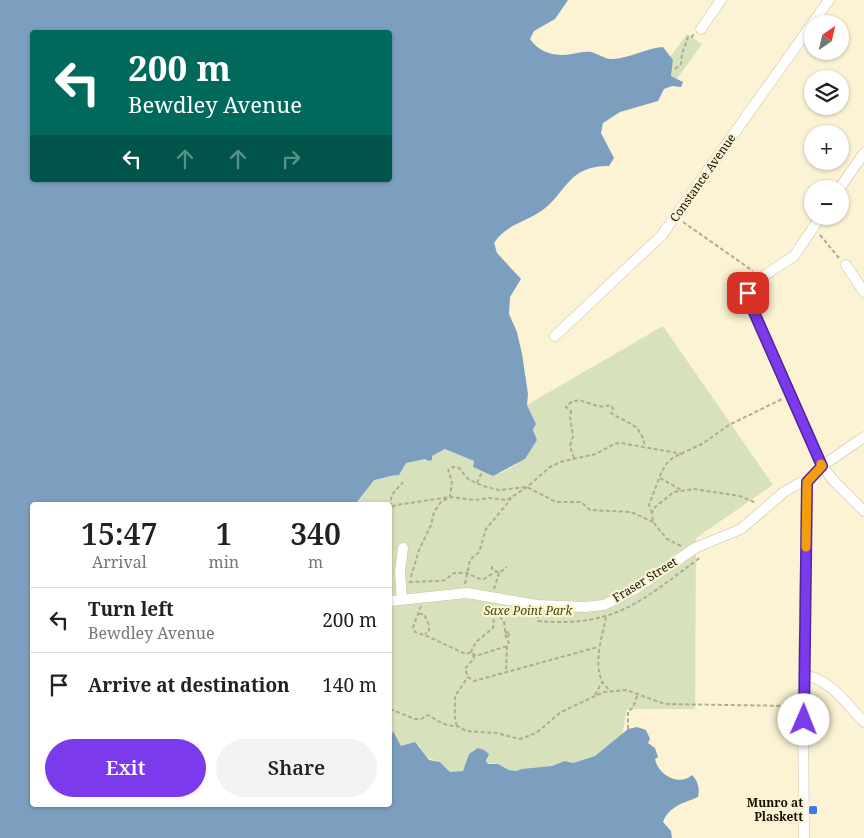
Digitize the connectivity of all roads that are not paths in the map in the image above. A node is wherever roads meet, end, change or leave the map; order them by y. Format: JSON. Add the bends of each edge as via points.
{"nodes":[{"id":1,"x":722,"y":0,"type":"edge"},
{"id":2,"x":828,"y":0,"type":"edge"},
{"id":3,"x":701,"y":29,"type":"dead end"},
{"id":4,"x":864,"y":152,"type":"edge"},
{"id":5,"x":845,"y":180,"type":"edge"},
{"id":6,"x":815,"y":225,"type":"edge"},
{"id":7,"x":846,"y":265,"type":"road end"},
{"id":8,"x":864,"y":292,"type":"edge"},
{"id":9,"x":554,"y":336,"type":"dead end"},
{"id":10,"x":864,"y":437,"type":"edge"},
{"id":11,"x":822,"y":466,"type":"junction"},
{"id":12,"x":807,"y":482,"type":"junction"},
{"id":13,"x":864,"y":511,"type":"edge"},
{"id":14,"x":403,"y":548,"type":"dead end"},
{"id":15,"x":402,"y":600,"type":"junction"},
{"id":16,"x":392,"y":602,"type":"edge"},
{"id":17,"x":805,"y":676,"type":"junction"},
{"id":18,"x":864,"y":722,"type":"edge"},
{"id":19,"x":804,"y":838,"type":"edge"}],
"edges":[{"from":1,"to":3,"type":"street"},
{"from":2,"to":9,"type":"street","name":"Constance Avenue","via":[[662,236]]},
{"from":4,"to":5,"type":"street"},
{"from":6,"to":11,"type":"street","via":[[794,256],[752,283],[749,301]]},
{"from":7,"to":8,"type":"street"},
{"from":10,"to":11,"type":"street","name":"Fraser Street"},
{"from":11,"to":12,"type":"street","name":"Fraser Street"},
{"from":11,"to":13,"type":"street"},
{"from":12,"to":15,"type":"street","name":"Fraser Street","via":[[791,487],[741,529],[710,540],[635,589],[604,605],[537,605],[464,593]]},
{"from":12,"to":17,"type":"street"},
{"from":14,"to":15,"type":"street","via":[[400,572]]},
{"from":15,"to":16,"type":"street","name":"Fraser Street"},
{"from":17,"to":18,"type":"street","via":[[815,676],[824,681]]},
{"from":17,"to":19,"type":"street"}]}
